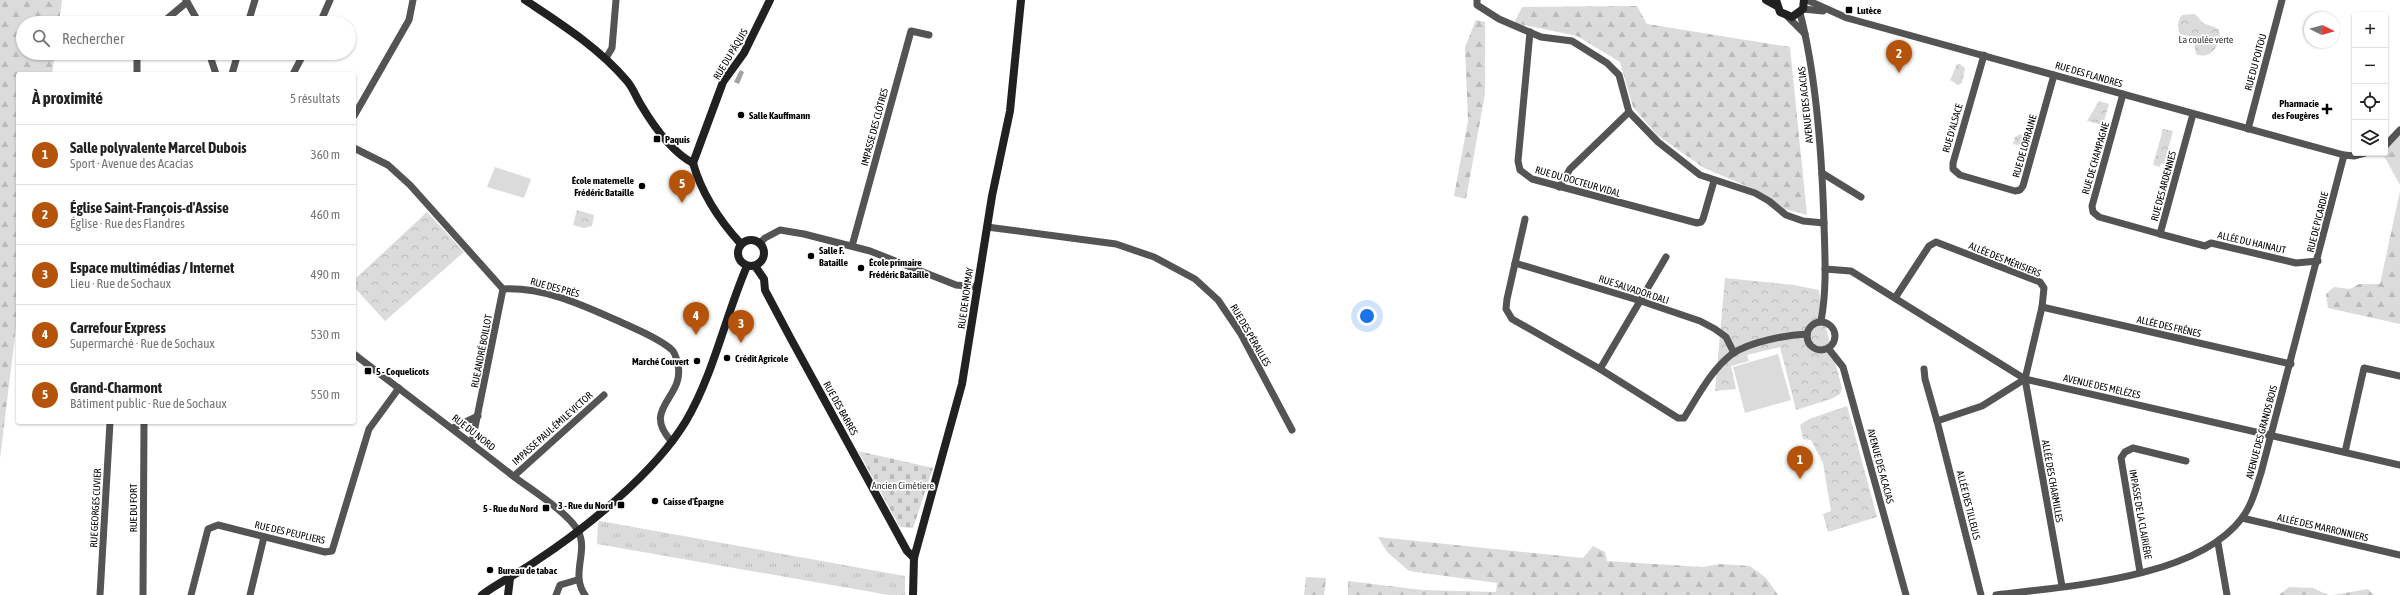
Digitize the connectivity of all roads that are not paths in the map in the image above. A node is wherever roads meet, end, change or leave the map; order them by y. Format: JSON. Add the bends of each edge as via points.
{"nodes":[{"id":1,"x":255,"y":0,"type":"edge"},
{"id":2,"x":330,"y":0,"type":"edge"},
{"id":3,"x":413,"y":0,"type":"edge"},
{"id":4,"x":525,"y":0,"type":"edge"},
{"id":5,"x":616,"y":0,"type":"edge"},
{"id":6,"x":770,"y":0,"type":"edge"},
{"id":7,"x":1021,"y":0,"type":"edge"},
{"id":8,"x":1477,"y":0,"type":"edge"},
{"id":9,"x":1766,"y":0,"type":"edge"},
{"id":10,"x":1806,"y":0,"type":"edge"},
{"id":11,"x":2282,"y":0,"type":"edge"},
{"id":12,"x":186,"y":1,"type":"edge"},
{"id":13,"x":1776,"y":3,"type":"edge"},
{"id":14,"x":1802,"y":11,"type":"junction"},
{"id":15,"x":1829,"y":11,"type":"junction"},
{"id":16,"x":170,"y":16,"type":"edge"},
{"id":17,"x":195,"y":16,"type":"edge"},
{"id":18,"x":250,"y":16,"type":"edge"},
{"id":19,"x":323,"y":16,"type":"edge"},
{"id":20,"x":1788,"y":16,"type":"junction"},
{"id":21,"x":1530,"y":32,"type":"junction"},
{"id":22,"x":929,"y":35,"type":"dead end"},
{"id":23,"x":1806,"y":35,"type":"junction"},
{"id":24,"x":1984,"y":55,"type":"junction"},
{"id":25,"x":606,"y":58,"type":"junction"},
{"id":26,"x":137,"y":60,"type":"edge"},
{"id":27,"x":211,"y":60,"type":"edge"},
{"id":28,"x":236,"y":60,"type":"edge"},
{"id":29,"x":300,"y":60,"type":"edge"},
{"id":30,"x":137,"y":72,"type":"edge"},
{"id":31,"x":215,"y":72,"type":"edge"},
{"id":32,"x":233,"y":72,"type":"edge"},
{"id":33,"x":294,"y":72,"type":"edge"},
{"id":34,"x":2054,"y":75,"type":"junction"},
{"id":35,"x":2123,"y":94,"type":"junction"},
{"id":36,"x":1629,"y":112,"type":"junction"},
{"id":37,"x":356,"y":113,"type":"edge"},
{"id":38,"x":2193,"y":114,"type":"junction"},
{"id":39,"x":2248,"y":129,"type":"junction"},
{"id":40,"x":2400,"y":130,"type":"edge"},
{"id":41,"x":2388,"y":143,"type":"edge"},
{"id":42,"x":356,"y":149,"type":"edge"},
{"id":43,"x":2344,"y":154,"type":"junction"},
{"id":44,"x":2352,"y":156,"type":"edge"},
{"id":45,"x":693,"y":164,"type":"junction"},
{"id":46,"x":1822,"y":173,"type":"junction"},
{"id":47,"x":1714,"y":181,"type":"junction"},
{"id":48,"x":1989,"y":184,"type":"joint"},
{"id":49,"x":1559,"y":187,"type":"junction"},
{"id":50,"x":1861,"y":197,"type":"dead end"},
{"id":51,"x":1525,"y":219,"type":"dead end"},
{"id":52,"x":1824,"y":223,"type":"junction"},
{"id":53,"x":2130,"y":226,"type":"joint"},
{"id":54,"x":987,"y":227,"type":"junction"},
{"id":55,"x":2160,"y":234,"type":"junction"},
{"id":56,"x":760,"y":242,"type":"junction"},
{"id":57,"x":741,"y":244,"type":"junction"},
{"id":58,"x":852,"y":246,"type":"junction"},
{"id":59,"x":1666,"y":257,"type":"dead end"},
{"id":60,"x":2318,"y":261,"type":"junction"},
{"id":61,"x":1515,"y":263,"type":"junction"},
{"id":62,"x":751,"y":266,"type":"junction"},
{"id":63,"x":1825,"y":269,"type":"junction"},
{"id":64,"x":976,"y":287,"type":"junction"},
{"id":65,"x":503,"y":289,"type":"junction"},
{"id":66,"x":1895,"y":298,"type":"junction"},
{"id":67,"x":1641,"y":301,"type":"junction"},
{"id":68,"x":2042,"y":307,"type":"junction"},
{"id":69,"x":2303,"y":315,"type":"joint"},
{"id":70,"x":1821,"y":321,"type":"junction"},
{"id":71,"x":1806,"y":334,"type":"junction"},
{"id":72,"x":1828,"y":348,"type":"junction"},
{"id":73,"x":1734,"y":353,"type":"junction"},
{"id":74,"x":356,"y":356,"type":"edge"},
{"id":75,"x":2290,"y":364,"type":"junction"},
{"id":76,"x":1600,"y":369,"type":"junction"},
{"id":77,"x":1924,"y":369,"type":"dead end"},
{"id":78,"x":2400,"y":376,"type":"edge"},
{"id":79,"x":2025,"y":379,"type":"junction"},
{"id":80,"x":399,"y":388,"type":"junction"},
{"id":81,"x":604,"y":395,"type":"dead end"},
{"id":82,"x":478,"y":416,"type":"junction"},
{"id":83,"x":1937,"y":421,"type":"junction"},
{"id":84,"x":110,"y":424,"type":"edge"},
{"id":85,"x":144,"y":424,"type":"edge"},
{"id":86,"x":453,"y":428,"type":"junction"},
{"id":87,"x":1292,"y":430,"type":"dead end"},
{"id":88,"x":2271,"y":435,"type":"junction"},
{"id":89,"x":472,"y":442,"type":"junction"},
{"id":90,"x":672,"y":442,"type":"junction"},
{"id":91,"x":2346,"y":452,"type":"junction"},
{"id":92,"x":2186,"y":461,"type":"dead end"},
{"id":93,"x":2400,"y":465,"type":"edge"},
{"id":94,"x":514,"y":476,"type":"junction"},
{"id":95,"x":2242,"y":518,"type":"junction"},
{"id":96,"x":578,"y":530,"type":"junction"},
{"id":97,"x":264,"y":537,"type":"junction"},
{"id":98,"x":2218,"y":543,"type":"junction"},
{"id":99,"x":2400,"y":555,"type":"edge"},
{"id":100,"x":914,"y":558,"type":"junction"},
{"id":101,"x":2140,"y":572,"type":"junction"},
{"id":102,"x":510,"y":578,"type":"junction"},
{"id":103,"x":577,"y":580,"type":"junction"},
{"id":104,"x":2062,"y":586,"type":"junction"},
{"id":105,"x":1905,"y":594,"type":"edge"},
{"id":106,"x":100,"y":595,"type":"edge"},
{"id":107,"x":143,"y":595,"type":"edge"},
{"id":108,"x":191,"y":595,"type":"edge"},
{"id":109,"x":250,"y":595,"type":"edge"},
{"id":110,"x":482,"y":595,"type":"edge"},
{"id":111,"x":508,"y":595,"type":"edge"},
{"id":112,"x":556,"y":595,"type":"edge"},
{"id":113,"x":584,"y":595,"type":"edge"},
{"id":114,"x":913,"y":595,"type":"edge"},
{"id":115,"x":1981,"y":595,"type":"edge"},
{"id":116,"x":1996,"y":595,"type":"edge"},
{"id":117,"x":2227,"y":595,"type":"edge"}],
"edges":[{"from":1,"to":18,"type":"street"},
{"from":2,"to":19,"type":"street"},
{"from":3,"to":37,"type":"street","via":[[409,20]]},
{"from":4,"to":25,"type":"street"},
{"from":5,"to":25,"type":"street","via":[[612,48]]},
{"from":6,"to":45,"type":"street","name":"RUE DU PÂQUIS","via":[[744,53],[723,82]]},
{"from":7,"to":54,"type":"street","name":"RUE DE NOMMAY","via":[[1010,111]]},
{"from":8,"to":21,"type":"street","via":[[1477,5],[1499,19]]},
{"from":9,"to":13,"type":"street"},
{"from":10,"to":14,"type":"street"},
{"from":10,"to":15,"type":"street","name":"RUE DES FLANDRES"},
{"from":11,"to":39,"type":"street","name":"RUE DU POITOU"},
{"from":12,"to":16,"type":"street"},
{"from":12,"to":17,"type":"street"},
{"from":13,"to":20,"type":"street","via":[[1780,12]]},
{"from":14,"to":15,"type":"street","name":"RUE DES FLANDRES"},
{"from":14,"to":20,"type":"street"},
{"from":14,"to":23,"type":"street","name":"AVENUE DES ACACIAS"},
{"from":15,"to":24,"type":"street","name":"RUE DES FLANDRES"},
{"from":20,"to":23,"type":"street"},
{"from":21,"to":36,"type":"street","via":[[1541,37],[1572,41],[1607,63],[1618,75]]},
{"from":21,"to":49,"type":"street","name":"RUE DU DOCTEUR VIDAL","via":[[1518,161],[1524,175]]},
{"from":22,"to":58,"type":"street","name":"IMPASSE DES CLÔTRES","via":[[911,31]]},
{"from":23,"to":46,"type":"street","name":"AVENUE DES ACACIAS"},
{"from":24,"to":34,"type":"street","name":"RUE DES FLANDRES"},
{"from":24,"to":48,"type":"street","name":"RUE D'ALSACE","via":[[1953,169],[1960,176]]},
{"from":25,"to":45,"type":"street","via":[[628,83],[660,133]]},
{"from":26,"to":30,"type":"street"},
{"from":27,"to":31,"type":"street"},
{"from":28,"to":32,"type":"street"},
{"from":29,"to":33,"type":"street"},
{"from":34,"to":35,"type":"street","name":"RUE DES FLANDRES"},
{"from":34,"to":48,"type":"street","name":"RUE DE LORRAINE","via":[[2023,186],[2015,191]]},
{"from":35,"to":38,"type":"street","name":"RUE DES FLANDRES"},
{"from":35,"to":53,"type":"street","name":"RUE DE CHAMPAGNE","via":[[2092,206],[2093,212],[2099,217]]},
{"from":36,"to":47,"type":"street","via":[[1658,142],[1700,175]]},
{"from":36,"to":49,"type":"street","via":[[1570,168]]},
{"from":38,"to":39,"type":"street","name":"RUE DES FLANDRES"},
{"from":38,"to":55,"type":"street","name":"RUE DES ARDENNES"},
{"from":39,"to":43,"type":"street","name":"RUE DES FLANDRES"},
{"from":40,"to":41,"type":"street"},
{"from":42,"to":65,"type":"street","via":[[388,165],[410,185]]},
{"from":43,"to":44,"type":"street"},
{"from":43,"to":60,"type":"street","name":"RUE DE PICARDIE"},
{"from":45,"to":57,"type":"street","via":[[705,195],[720,219]]},
{"from":46,"to":50,"type":"street"},
{"from":46,"to":52,"type":"street","name":"AVENUE DES ACACIAS"},
{"from":47,"to":49,"type":"street","name":"RUE DU DOCTEUR VIDAL","via":[[1703,218],[1697,223]]},
{"from":47,"to":52,"type":"street","via":[[1755,194],[1769,201],[1786,215],[1803,221]]},
{"from":51,"to":61,"type":"street"},
{"from":52,"to":63,"type":"street","name":"AVENUE DES ACACIAS"},
{"from":53,"to":55,"type":"street","name":"RUE DES ARDENNES"},
{"from":54,"to":64,"type":"street","name":"RUE DE NOMMAY"},
{"from":54,"to":87,"type":"street","name":"RUE DES PÉRAILLES","via":[[1116,244],[1154,257],[1195,279],[1218,300],[1241,334]]},
{"from":55,"to":60,"type":"street","name":"ALLÉE DU HAINAUT","via":[[2205,246],[2211,243],[2296,263]]},
{"from":56,"to":57,"type":"street","via":[[747,240]]},
{"from":56,"to":58,"type":"street","via":[[780,230]]},
{"from":56,"to":62,"type":"street","via":[[765,253],[762,261]]},
{"from":57,"to":62,"type":"street","via":[[739,259]]},
{"from":58,"to":64,"type":"street","via":[[956,285]]},
{"from":59,"to":67,"type":"street"},
{"from":60,"to":69,"type":"street","name":"RUE DE PICARDIE"},
{"from":61,"to":67,"type":"street","name":"RUE SALVADOR DALI"},
{"from":61,"to":76,"type":"street","via":[[1506,310],[1512,319]]},
{"from":62,"to":90,"type":"street","via":[[699,396]]},
{"from":62,"to":100,"type":"street","name":"RUE DES BARRES","via":[[764,279],[765,290],[791,339],[907,551]]},
{"from":63,"to":66,"type":"street","name":"AVENUE DES MELÈZES","via":[[1851,272]]},
{"from":63,"to":70,"type":"street","name":"AVENUE DES ACACIAS","via":[[1826,296]]},
{"from":64,"to":100,"type":"street","name":"RUE DE NOMMAY","via":[[962,384]]},
{"from":65,"to":82,"type":"street","name":"RUE ANDRÉ BOILLOT"},
{"from":65,"to":90,"type":"street","name":"RUE DES PRÈS","via":[[533,290],[569,300],[647,334],[672,350],[679,366],[679,377],[660,419],[662,432]]},
{"from":66,"to":68,"type":"street","name":"ALLÉE DES MÉRISIERS","via":[[1929,246],[1936,242],[2040,282],[2044,288]]},
{"from":66,"to":79,"type":"street","name":"AVENUE DES MELÈZES"},
{"from":67,"to":73,"type":"street","name":"RUE SALVADOR DALI","via":[[1715,329],[1726,338]]},
{"from":67,"to":76,"type":"street"},
{"from":68,"to":75,"type":"street","name":"ALLÉE DES FRÊNES"},
{"from":68,"to":79,"type":"street","name":"ALLÉE DES MÉRISIERS"},
{"from":69,"to":75,"type":"street","name":"AVENUE DES GRANDS BOIS"},
{"from":70,"to":71,"type":"street","via":[[1810,326]]},
{"from":70,"to":72,"type":"street","via":[[1829,324],[1835,334],[1834,342]]},
{"from":71,"to":72,"type":"street","via":[[1813,348]]},
{"from":71,"to":73,"type":"street","via":[[1775,338]]},
{"from":72,"to":105,"type":"street","name":"AVENUE DES ACACIAS","via":[[1843,367]]},
{"from":73,"to":76,"type":"street","via":[[1712,374],[1684,418],[1678,418]]},
{"from":74,"to":80,"type":"street","name":"RUE DU NORD"},
{"from":75,"to":88,"type":"street","name":"AVENUE DES GRANDS BOIS"},
{"from":77,"to":83,"type":"street","name":"ALLÉE DES TILLEULS"},
{"from":78,"to":91,"type":"street","via":[[2364,368]]},
{"from":79,"to":83,"type":"street","via":[[1982,406]]},
{"from":79,"to":88,"type":"street","name":"AVENUE DES MELÈZES"},
{"from":79,"to":104,"type":"street","name":"ALLÉE DES CHARMILLES"},
{"from":80,"to":86,"type":"street","name":"RUE DU NORD"},
{"from":80,"to":97,"type":"street","name":"RUE DES PEUPLIERS","via":[[369,429],[332,550],[325,552]]},
{"from":81,"to":94,"type":"street","name":"IMPASSE PAUL-ÉMILE VICTOR"},
{"from":82,"to":86,"type":"street"},
{"from":82,"to":89,"type":"street","name":"RUE ANDRÉ BOILLOT"},
{"from":83,"to":115,"type":"street","name":"ALLÉE DES TILLEULS"},
{"from":84,"to":106,"type":"street","name":"RUE GEORGES CUVIER"},
{"from":85,"to":107,"type":"street","name":"RUE DU FORT"},
{"from":86,"to":89,"type":"street","name":"RUE DU NORD"},
{"from":88,"to":91,"type":"street","name":"AVENUE DES MELÈZES"},
{"from":88,"to":95,"type":"street","name":"AVENUE DES GRANDS BOIS","via":[[2261,473]]},
{"from":89,"to":94,"type":"street","name":"RUE DU NORD"},
{"from":90,"to":96,"type":"street","via":[[654,465]]},
{"from":91,"to":93,"type":"street","name":"AVENUE DES MELÈZES"},
{"from":92,"to":101,"type":"street","name":"IMPASSE DE LA CLAIRIÈRE","via":[[2133,448],[2125,452],[2121,458]]},
{"from":94,"to":96,"type":"street","name":"RUE DU NORD","via":[[556,508]]},
{"from":95,"to":98,"type":"street","name":"AVENUE DES GRANDS BOIS"},
{"from":95,"to":99,"type":"street","name":"ALLÉE DES MARRONNIERS"},
{"from":96,"to":102,"type":"street"},
{"from":96,"to":103,"type":"street","via":[[582,541]]},
{"from":97,"to":108,"type":"street","name":"RUE DES PEUPLIERS","via":[[218,525],[208,529]]},
{"from":97,"to":109,"type":"street"},
{"from":98,"to":101,"type":"street","name":"AVENUE DES GRANDS BOIS"},
{"from":98,"to":117,"type":"street"},
{"from":100,"to":114,"type":"street","name":"RUE DE NOMMAY"},
{"from":101,"to":104,"type":"street","name":"AVENUE DES GRANDS BOIS"},
{"from":102,"to":110,"type":"street"},
{"from":102,"to":111,"type":"street"},
{"from":103,"to":112,"type":"street","via":[[560,585]]},
{"from":103,"to":113,"type":"street"},
{"from":104,"to":116,"type":"street","name":"AVENUE DES GRANDS BOIS"}]}
